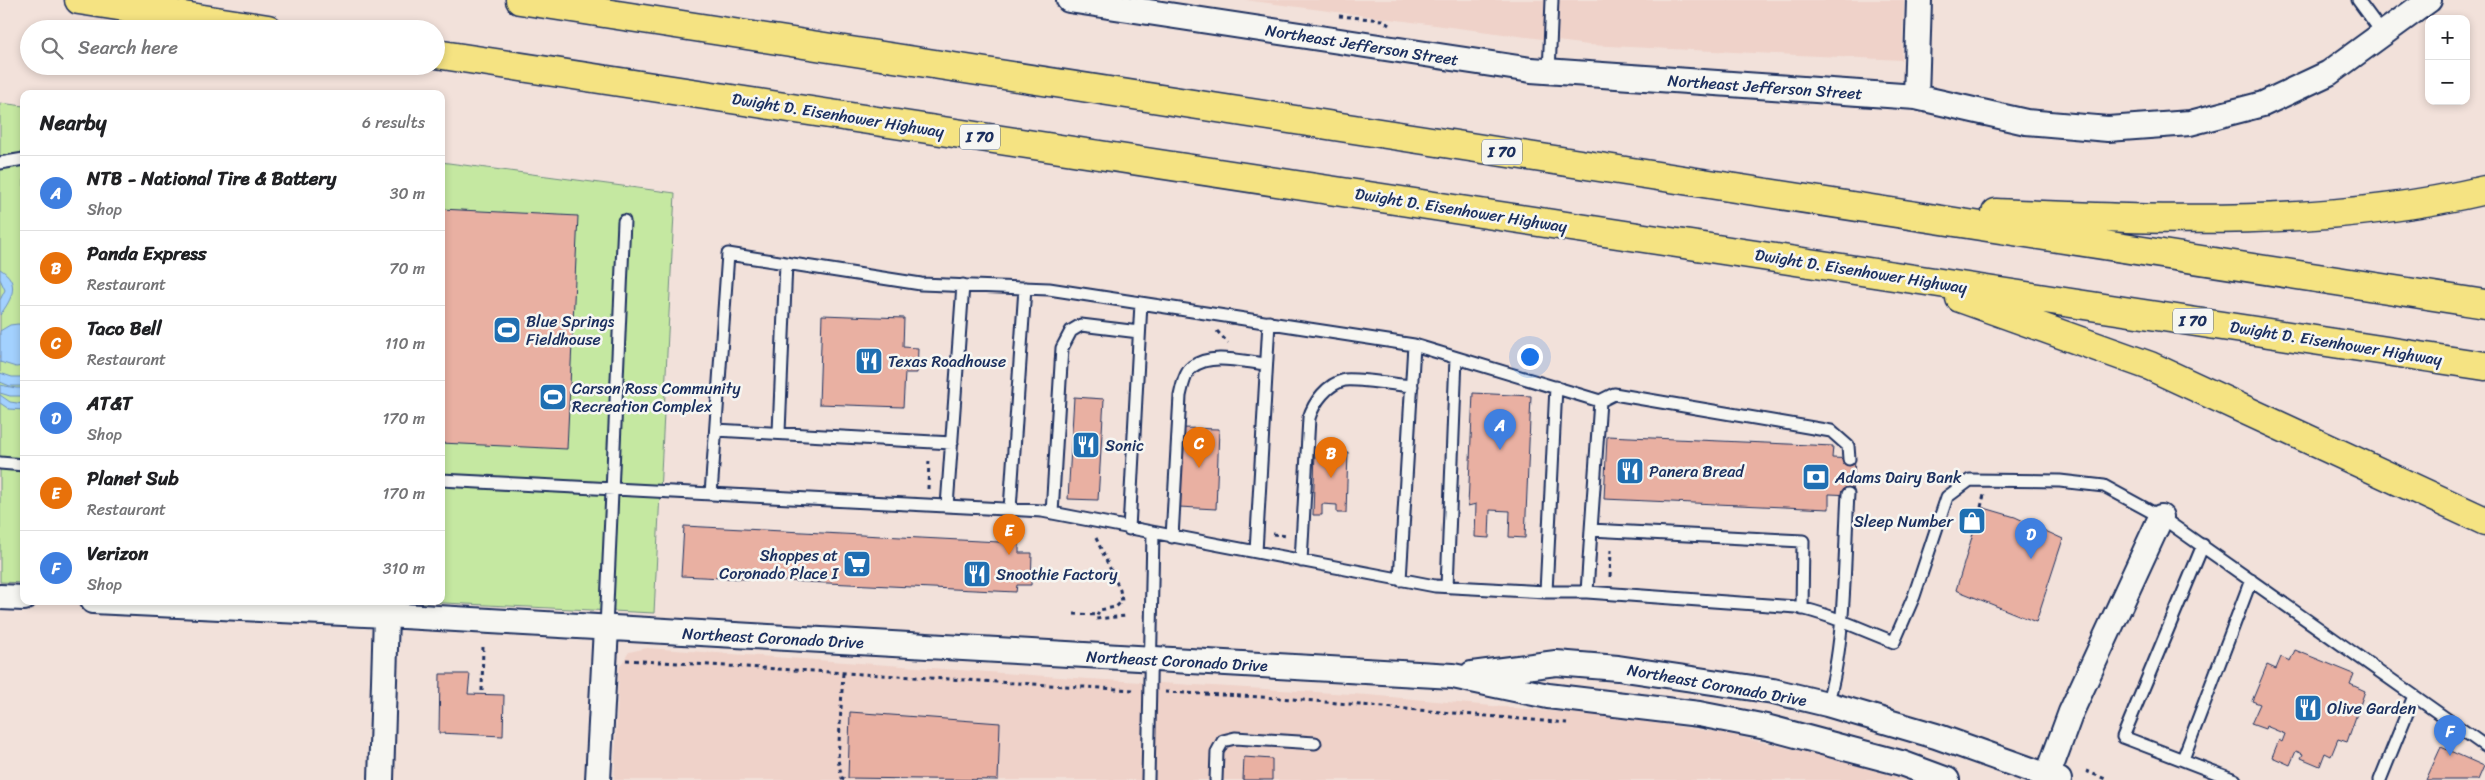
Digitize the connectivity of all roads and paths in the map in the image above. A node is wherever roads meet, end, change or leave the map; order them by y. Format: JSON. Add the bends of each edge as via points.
{"nodes":[{"id":1,"x":79,"y":0,"type":"edge"},
{"id":2,"x":520,"y":0,"type":"edge"},
{"id":3,"x":1069,"y":0,"type":"edge"},
{"id":4,"x":1552,"y":0,"type":"edge"},
{"id":5,"x":1918,"y":0,"type":"edge"},
{"id":6,"x":2358,"y":0,"type":"edge"},
{"id":7,"x":2429,"y":0,"type":"edge"},
{"id":8,"x":209,"y":20,"type":"edge"},
{"id":9,"x":2383,"y":34,"type":"junction"},
{"id":10,"x":445,"y":55,"type":"edge"},
{"id":11,"x":1549,"y":72,"type":"junction"},
{"id":12,"x":1916,"y":97,"type":"junction"},
{"id":13,"x":20,"y":160,"type":"edge"},
{"id":14,"x":0,"y":163,"type":"edge"},
{"id":15,"x":2485,"y":190,"type":"edge"},
{"id":16,"x":1855,"y":207,"type":"junction"},
{"id":17,"x":624,"y":221,"type":"dead end"},
{"id":18,"x":786,"y":263,"type":"junction"},
{"id":19,"x":1900,"y":277,"type":"junction"},
{"id":20,"x":962,"y":285,"type":"junction"},
{"id":21,"x":1025,"y":288,"type":"junction"},
{"id":22,"x":1141,"y":303,"type":"junction"},
{"id":23,"x":2485,"y":304,"type":"edge"},
{"id":24,"x":1269,"y":322,"type":"junction"},
{"id":25,"x":1215,"y":330,"type":"dead end"},
{"id":26,"x":1139,"y":332,"type":"junction"},
{"id":27,"x":1229,"y":344,"type":"dead end"},
{"id":28,"x":1414,"y":345,"type":"junction"},
{"id":29,"x":1456,"y":358,"type":"junction"},
{"id":30,"x":1266,"y":364,"type":"junction"},
{"id":31,"x":2485,"y":366,"type":"edge"},
{"id":32,"x":1412,"y":386,"type":"junction"},
{"id":33,"x":1556,"y":387,"type":"junction"},
{"id":34,"x":1600,"y":401,"type":"junction"},
{"id":35,"x":716,"y":430,"type":"junction"},
{"id":36,"x":779,"y":432,"type":"junction"},
{"id":37,"x":952,"y":443,"type":"junction"},
{"id":38,"x":929,"y":457,"type":"dead end"},
{"id":39,"x":1849,"y":459,"type":"dead end"},
{"id":40,"x":0,"y":463,"type":"edge"},
{"id":41,"x":20,"y":465,"type":"edge"},
{"id":42,"x":445,"y":480,"type":"edge"},
{"id":43,"x":612,"y":488,"type":"junction"},
{"id":44,"x":1986,"y":491,"type":"dead end"},
{"id":45,"x":711,"y":494,"type":"junction"},
{"id":46,"x":928,"y":494,"type":"dead end"},
{"id":47,"x":1848,"y":494,"type":"dead end"},
{"id":48,"x":947,"y":506,"type":"junction"},
{"id":49,"x":1981,"y":507,"type":"dead end"},
{"id":50,"x":1010,"y":509,"type":"junction"},
{"id":51,"x":1052,"y":513,"type":"junction"},
{"id":52,"x":2161,"y":517,"type":"junction"},
{"id":53,"x":2485,"y":521,"type":"edge"},
{"id":54,"x":1129,"y":529,"type":"junction"},
{"id":55,"x":1591,"y":530,"type":"junction"},
{"id":56,"x":1153,"y":533,"type":"junction"},
{"id":57,"x":1172,"y":537,"type":"junction"},
{"id":58,"x":1095,"y":538,"type":"dead end"},
{"id":59,"x":2203,"y":545,"type":"junction"},
{"id":60,"x":1611,"y":550,"type":"dead end"},
{"id":61,"x":1256,"y":552,"type":"junction"},
{"id":62,"x":1301,"y":561,"type":"junction"},
{"id":63,"x":1400,"y":580,"type":"junction"},
{"id":64,"x":2251,"y":580,"type":"junction"},
{"id":65,"x":1610,"y":581,"type":"dead end"},
{"id":66,"x":1447,"y":587,"type":"junction"},
{"id":67,"x":1546,"y":592,"type":"junction"},
{"id":68,"x":1587,"y":592,"type":"junction"},
{"id":69,"x":0,"y":597,"type":"edge"},
{"id":70,"x":20,"y":598,"type":"edge"},
{"id":71,"x":176,"y":605,"type":"edge"},
{"id":72,"x":1802,"y":609,"type":"junction"},
{"id":73,"x":1074,"y":614,"type":"dead end"},
{"id":74,"x":386,"y":615,"type":"junction"},
{"id":75,"x":1097,"y":615,"type":"junction"},
{"id":76,"x":1126,"y":616,"type":"dead end"},
{"id":77,"x":1840,"y":622,"type":"junction"},
{"id":78,"x":606,"y":628,"type":"junction"},
{"id":79,"x":483,"y":645,"type":"dead end"},
{"id":80,"x":1149,"y":659,"type":"junction"},
{"id":81,"x":625,"y":660,"type":"dead end"},
{"id":82,"x":843,"y":673,"type":"junction"},
{"id":83,"x":1453,"y":676,"type":"junction"},
{"id":84,"x":1101,"y":688,"type":"dead end"},
{"id":85,"x":482,"y":690,"type":"dead end"},
{"id":86,"x":1202,"y":694,"type":"dead end"},
{"id":87,"x":2414,"y":696,"type":"junction"},
{"id":88,"x":1827,"y":704,"type":"junction"},
{"id":89,"x":1570,"y":724,"type":"dead end"},
{"id":90,"x":1315,"y":743,"type":"dead end"},
{"id":91,"x":2485,"y":746,"type":"edge"},
{"id":92,"x":2182,"y":759,"type":"junction"},
{"id":93,"x":2086,"y":771,"type":"dead end"},
{"id":94,"x":2051,"y":779,"type":"edge"},
{"id":95,"x":381,"y":780,"type":"edge"},
{"id":96,"x":598,"y":780,"type":"edge"},
{"id":97,"x":848,"y":780,"type":"edge"},
{"id":98,"x":1148,"y":780,"type":"edge"},
{"id":99,"x":1216,"y":780,"type":"edge"},
{"id":100,"x":1947,"y":780,"type":"edge"},
{"id":101,"x":2108,"y":780,"type":"edge"},
{"id":102,"x":2235,"y":780,"type":"edge"},
{"id":103,"x":2380,"y":780,"type":"edge"}],
"edges":[{"from":1,"to":8,"type":"highway"},
{"from":2,"to":16,"type":"highway","number":"I 70"},
{"from":3,"to":11,"type":"street","name":"Northeast Jefferson Street"},
{"from":4,"to":11,"type":"lane"},
{"from":5,"to":12,"type":"street"},
{"from":6,"to":9,"type":"lane"},
{"from":7,"to":9,"type":"street","name":"Northeast Jefferson Street"},
{"from":9,"to":12,"type":"street","name":"Northeast Jefferson Street","via":[[2329,73],[2263,104],[2190,123],[2108,129],[2026,122]]},
{"from":10,"to":19,"type":"highway","name":"Dwight D. Eisenhower Highway","number":"I 70"},
{"from":11,"to":12,"type":"street","name":"Northeast Jefferson Street"},
{"from":13,"to":14,"type":"lane"},
{"from":15,"to":16,"type":"highway","via":[[2366,211],[2261,220]]},
{"from":16,"to":23,"type":"highway","number":"I 70"},
{"from":17,"to":43,"type":"lane"},
{"from":18,"to":20,"type":"lane","via":[[921,284]]},
{"from":18,"to":35,"type":"lane","via":[[728,254]]},
{"from":18,"to":36,"type":"lane"},
{"from":19,"to":31,"type":"highway","name":"Dwight D. Eisenhower Highway","number":"I 70"},
{"from":19,"to":53,"type":"highway","via":[[2150,366]]},
{"from":20,"to":21,"type":"lane"},
{"from":20,"to":37,"type":"lane"},
{"from":21,"to":22,"type":"lane"},
{"from":21,"to":50,"type":"lane"},
{"from":22,"to":24,"type":"lane"},
{"from":22,"to":26,"type":"lane"},
{"from":24,"to":28,"type":"lane"},
{"from":24,"to":30,"type":"lane"},
{"from":25,"to":27,"type":"path"},
{"from":26,"to":51,"type":"lane","via":[[1081,325],[1071,330],[1062,348]]},
{"from":26,"to":54,"type":"lane"},
{"from":28,"to":29,"type":"lane"},
{"from":28,"to":32,"type":"lane"},
{"from":29,"to":33,"type":"lane"},
{"from":29,"to":66,"type":"lane"},
{"from":30,"to":57,"type":"lane","via":[[1210,359],[1191,367],[1180,396]]},
{"from":30,"to":61,"type":"lane"},
{"from":32,"to":62,"type":"lane","via":[[1345,380],[1328,388],[1312,406]]},
{"from":32,"to":63,"type":"lane"},
{"from":33,"to":34,"type":"lane"},
{"from":33,"to":67,"type":"lane"},
{"from":34,"to":39,"type":"lane","via":[[1614,394],[1831,431],[1848,446]]},
{"from":34,"to":55,"type":"lane"},
{"from":35,"to":36,"type":"lane"},
{"from":35,"to":45,"type":"lane"},
{"from":36,"to":37,"type":"lane"},
{"from":37,"to":48,"type":"lane"},
{"from":38,"to":46,"type":"path"},
{"from":40,"to":41,"type":"lane"},
{"from":42,"to":43,"type":"lane"},
{"from":43,"to":45,"type":"lane"},
{"from":43,"to":78,"type":"lane"},
{"from":44,"to":49,"type":"path"},
{"from":45,"to":48,"type":"lane"},
{"from":47,"to":77,"type":"lane"},
{"from":48,"to":50,"type":"lane"},
{"from":50,"to":51,"type":"lane"},
{"from":51,"to":54,"type":"lane"},
{"from":52,"to":59,"type":"lane"},
{"from":52,"to":77,"type":"lane","via":[[2104,486],[2060,481],[1970,480],[1947,497],[1914,596],[1894,642]]},
{"from":52,"to":94,"type":"street","via":[[2071,712]]},
{"from":54,"to":56,"type":"lane"},
{"from":55,"to":68,"type":"lane"},
{"from":55,"to":72,"type":"lane","via":[[1803,541]]},
{"from":56,"to":57,"type":"lane"},
{"from":56,"to":80,"type":"lane"},
{"from":57,"to":61,"type":"lane"},
{"from":58,"to":75,"type":"path","via":[[1122,601],[1116,607],[1099,610]]},
{"from":59,"to":64,"type":"lane"},
{"from":59,"to":92,"type":"lane","via":[[2123,736]]},
{"from":60,"to":65,"type":"path"},
{"from":61,"to":62,"type":"lane"},
{"from":62,"to":63,"type":"lane"},
{"from":63,"to":66,"type":"lane"},
{"from":64,"to":87,"type":"lane"},
{"from":64,"to":92,"type":"lane"},
{"from":66,"to":67,"type":"lane"},
{"from":67,"to":68,"type":"lane"},
{"from":68,"to":72,"type":"lane"},
{"from":69,"to":70,"type":"street"},
{"from":71,"to":74,"type":"street","name":"Northeast Coronado Drive"},
{"from":72,"to":77,"type":"lane","via":[[1823,613]]},
{"from":73,"to":75,"type":"path"},
{"from":74,"to":78,"type":"street","name":"Northeast Coronado Drive"},
{"from":74,"to":95,"type":"street"},
{"from":75,"to":76,"type":"path","via":[[1096,619]]},
{"from":77,"to":88,"type":"lane","via":[[1833,686]]},
{"from":78,"to":80,"type":"street","name":"Northeast Coronado Drive"},
{"from":78,"to":96,"type":"street"},
{"from":79,"to":85,"type":"path"},
{"from":80,"to":83,"type":"street","name":"Northeast Coronado Drive"},
{"from":80,"to":98,"type":"lane"},
{"from":81,"to":82,"type":"path"},
{"from":82,"to":84,"type":"path"},
{"from":82,"to":97,"type":"path","via":[[838,760],[842,778]]},
{"from":83,"to":88,"type":"street","name":"Northeast Coronado Drive","via":[[1556,663],[1704,679]]},
{"from":83,"to":100,"type":"street","name":"Northeast Coronado Drive","via":[[1548,696],[1698,714],[1766,727],[1901,763]]},
{"from":86,"to":89,"type":"path"},
{"from":87,"to":91,"type":"lane"},
{"from":87,"to":103,"type":"lane"},
{"from":88,"to":94,"type":"street","name":"Northeast Coronado Drive","via":[[1936,736]]},
{"from":90,"to":99,"type":"lane","via":[[1235,738],[1223,741],[1217,752]]},
{"from":92,"to":102,"type":"lane"},
{"from":93,"to":101,"type":"path"}]}
